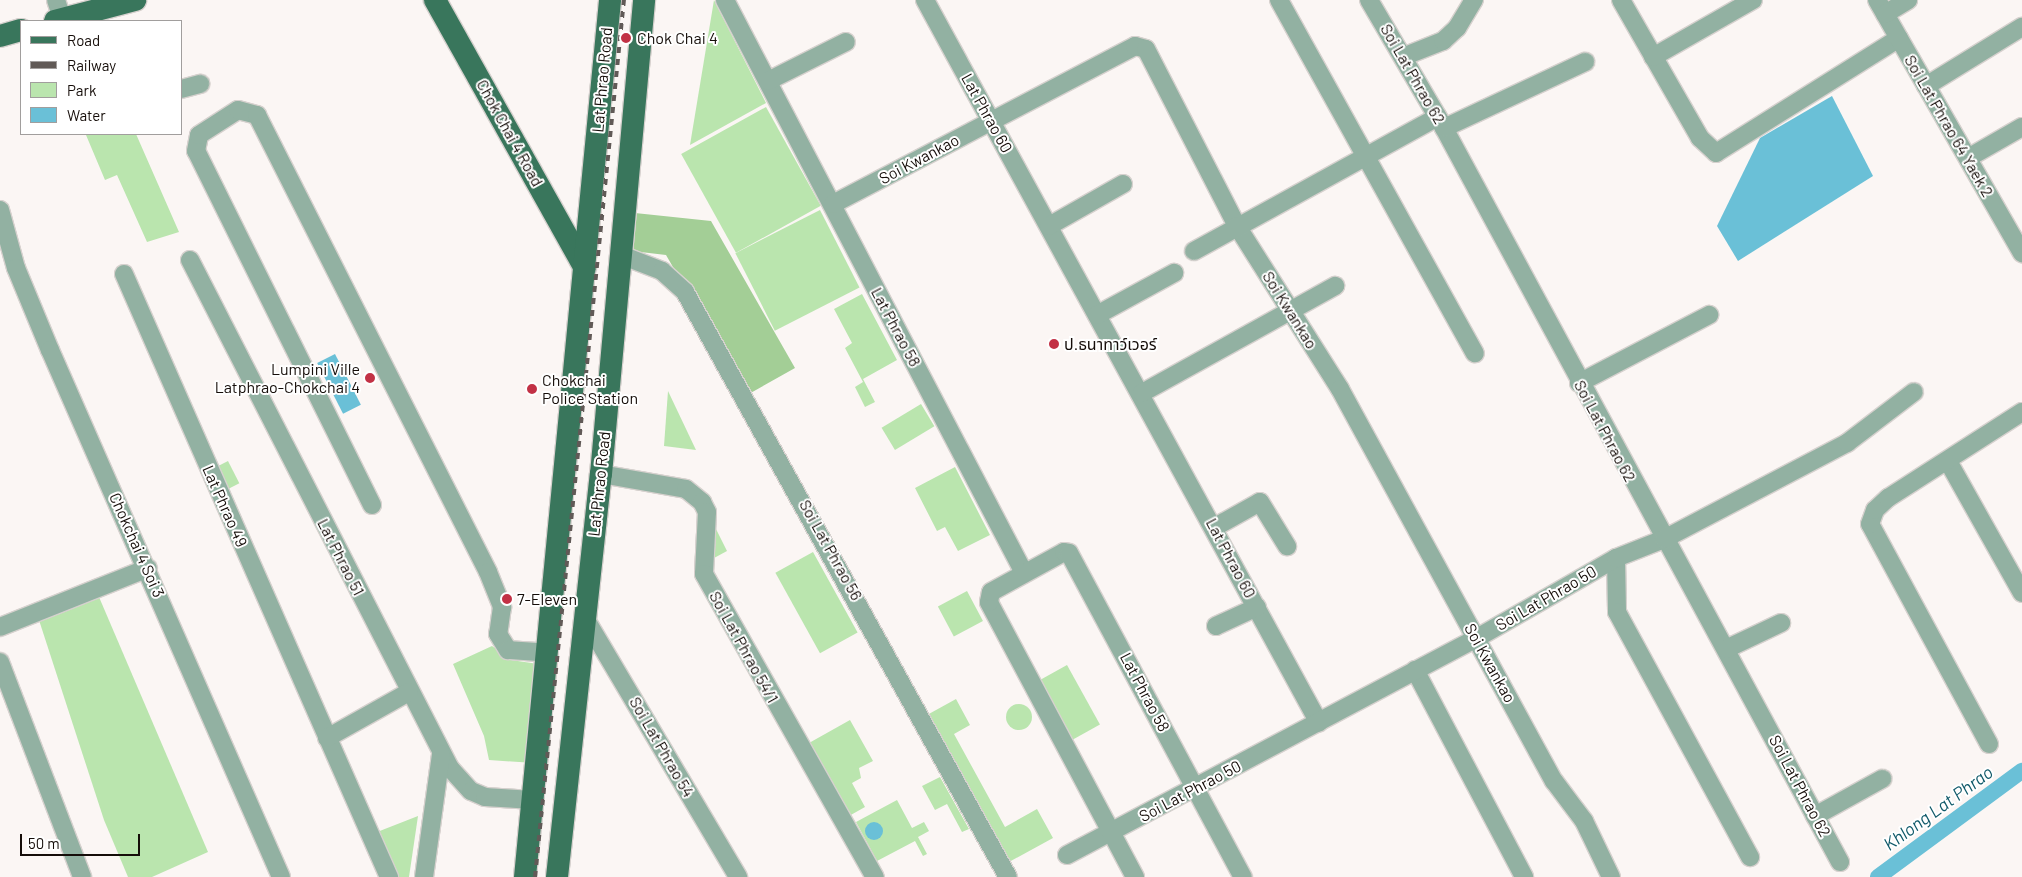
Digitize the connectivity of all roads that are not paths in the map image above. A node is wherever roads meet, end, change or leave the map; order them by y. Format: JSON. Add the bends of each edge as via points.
{"nodes":[{"id":1,"x":435,"y":0,"type":"edge"},
{"id":2,"x":610,"y":0,"type":"edge"},
{"id":3,"x":644,"y":0,"type":"edge"},
{"id":4,"x":725,"y":0,"type":"edge"},
{"id":5,"x":925,"y":0,"type":"edge"},
{"id":6,"x":1279,"y":0,"type":"edge"},
{"id":7,"x":1369,"y":0,"type":"edge"},
{"id":8,"x":1474,"y":0,"type":"edge"},
{"id":9,"x":1621,"y":0,"type":"edge"},
{"id":10,"x":1753,"y":0,"type":"edge"},
{"id":11,"x":1908,"y":0,"type":"edge"},
{"id":12,"x":128,"y":1,"type":"edge"},
{"id":13,"x":1881,"y":7,"type":"edge"},
{"id":14,"x":57,"y":14,"type":"edge"},
{"id":15,"x":2022,"y":27,"type":"edge"},
{"id":16,"x":20,"y":30,"type":"edge"},
{"id":17,"x":0,"y":36,"type":"edge"},
{"id":18,"x":1898,"y":38,"type":"junction"},
{"id":19,"x":846,"y":42,"type":"dead end"},
{"id":20,"x":1405,"y":56,"type":"junction"},
{"id":21,"x":1653,"y":57,"type":"junction"},
{"id":22,"x":1585,"y":62,"type":"dead end"},
{"id":23,"x":768,"y":81,"type":"junction"},
{"id":24,"x":200,"y":84,"type":"dead end"},
{"id":25,"x":1926,"y":86,"type":"junction"},
{"id":26,"x":182,"y":90,"type":"edge"},
{"id":27,"x":992,"y":120,"type":"junction"},
{"id":28,"x":1441,"y":122,"type":"junction"},
{"id":29,"x":2022,"y":127,"type":"edge"},
{"id":30,"x":1367,"y":156,"type":"junction"},
{"id":31,"x":1968,"y":158,"type":"junction"},
{"id":32,"x":1123,"y":184,"type":"dead end"},
{"id":33,"x":833,"y":204,"type":"junction"},
{"id":34,"x":0,"y":210,"type":"edge"},
{"id":35,"x":2015,"y":224,"type":"edge"},
{"id":36,"x":1049,"y":226,"type":"junction"},
{"id":37,"x":1237,"y":226,"type":"junction"},
{"id":38,"x":1194,"y":251,"type":"dead end"},
{"id":39,"x":2022,"y":252,"type":"edge"},
{"id":40,"x":621,"y":255,"type":"junction"},
{"id":41,"x":190,"y":260,"type":"dead end"},
{"id":42,"x":584,"y":268,"type":"junction"},
{"id":43,"x":1174,"y":273,"type":"dead end"},
{"id":44,"x":124,"y":274,"type":"dead end"},
{"id":45,"x":1335,"y":286,"type":"dead end"},
{"id":46,"x":1290,"y":310,"type":"junction"},
{"id":47,"x":1097,"y":315,"type":"junction"},
{"id":48,"x":1709,"y":315,"type":"dead end"},
{"id":49,"x":1475,"y":353,"type":"dead end"},
{"id":50,"x":1579,"y":383,"type":"junction"},
{"id":51,"x":1914,"y":392,"type":"dead end"},
{"id":52,"x":1142,"y":393,"type":"junction"},
{"id":53,"x":2022,"y":412,"type":"edge"},
{"id":54,"x":1949,"y":462,"type":"junction"},
{"id":55,"x":601,"y":474,"type":"junction"},
{"id":56,"x":372,"y":505,"type":"dead end"},
{"id":57,"x":1215,"y":528,"type":"junction"},
{"id":58,"x":1664,"y":539,"type":"junction"},
{"id":59,"x":1287,"y":546,"type":"dead end"},
{"id":60,"x":1616,"y":558,"type":"junction"},
{"id":61,"x":148,"y":568,"type":"junction"},
{"id":62,"x":1024,"y":573,"type":"junction"},
{"id":63,"x":2022,"y":593,"type":"edge"},
{"id":64,"x":1257,"y":607,"type":"junction"},
{"id":65,"x":585,"y":618,"type":"junction"},
{"id":66,"x":1781,"y":623,"type":"dead end"},
{"id":67,"x":1216,"y":626,"type":"dead end"},
{"id":68,"x":0,"y":627,"type":"edge"},
{"id":69,"x":1477,"y":638,"type":"junction"},
{"id":70,"x":1726,"y":649,"type":"junction"},
{"id":71,"x":547,"y":653,"type":"junction"},
{"id":72,"x":0,"y":662,"type":"edge"},
{"id":73,"x":1415,"y":670,"type":"junction"},
{"id":74,"x":410,"y":692,"type":"junction"},
{"id":75,"x":1319,"y":723,"type":"junction"},
{"id":76,"x":327,"y":738,"type":"junction"},
{"id":77,"x":1989,"y":744,"type":"dead end"},
{"id":78,"x":441,"y":754,"type":"junction"},
{"id":79,"x":1882,"y":779,"type":"dead end"},
{"id":80,"x":1196,"y":787,"type":"junction"},
{"id":81,"x":533,"y":800,"type":"junction"},
{"id":82,"x":1815,"y":816,"type":"junction"},
{"id":83,"x":1112,"y":831,"type":"junction"},
{"id":84,"x":1067,"y":854,"type":"dead end"},
{"id":85,"x":1750,"y":857,"type":"dead end"},
{"id":86,"x":1840,"y":862,"type":"dead end"},
{"id":87,"x":82,"y":877,"type":"edge"},
{"id":88,"x":281,"y":877,"type":"edge"},
{"id":89,"x":389,"y":877,"type":"edge"},
{"id":90,"x":424,"y":877,"type":"edge"},
{"id":91,"x":525,"y":877,"type":"edge"},
{"id":92,"x":557,"y":877,"type":"edge"},
{"id":93,"x":738,"y":877,"type":"edge"},
{"id":94,"x":875,"y":877,"type":"edge"},
{"id":95,"x":1008,"y":877,"type":"edge"},
{"id":96,"x":1135,"y":877,"type":"edge"},
{"id":97,"x":1243,"y":877,"type":"edge"},
{"id":98,"x":1524,"y":877,"type":"edge"},
{"id":99,"x":1611,"y":877,"type":"edge"}],
"edges":[{"from":1,"to":42,"type":"main road","name":"Chok Chai 4 Road"},
{"from":2,"to":42,"type":"main road","name":"Lat Phrao Road"},
{"from":3,"to":40,"type":"main road","name":"Lat Phrao Road"},
{"from":4,"to":23,"type":"street","name":"Lat Phrao 58"},
{"from":5,"to":27,"type":"street","name":"Lat Phrao 60"},
{"from":6,"to":30,"type":"street"},
{"from":7,"to":20,"type":"street","name":"Soi Lat Phrao 62"},
{"from":8,"to":20,"type":"street","via":[[1458,28],[1443,41]]},
{"from":9,"to":21,"type":"street"},
{"from":10,"to":21,"type":"street"},
{"from":11,"to":13,"type":"street"},
{"from":12,"to":14,"type":"main road"},
{"from":13,"to":18,"type":"street","name":"Soi Lat Phrao 64 Yaek 2"},
{"from":15,"to":25,"type":"street"},
{"from":16,"to":17,"type":"main road"},
{"from":18,"to":21,"type":"street","via":[[1716,153],[1700,138]]},
{"from":18,"to":25,"type":"street","name":"Soi Lat Phrao 64 Yaek 2"},
{"from":19,"to":23,"type":"street"},
{"from":20,"to":28,"type":"street","name":"Soi Lat Phrao 62"},
{"from":22,"to":28,"type":"street"},
{"from":23,"to":33,"type":"street","name":"Lat Phrao 58"},
{"from":24,"to":26,"type":"street"},
{"from":25,"to":31,"type":"street","name":"Soi Lat Phrao 64 Yaek 2"},
{"from":27,"to":33,"type":"street","name":"Soi Kwankao"},
{"from":27,"to":36,"type":"street","name":"Lat Phrao 60"},
{"from":27,"to":37,"type":"street","name":"Soi Kwankao","via":[[1141,46]]},
{"from":28,"to":30,"type":"street"},
{"from":28,"to":50,"type":"street","name":"Soi Lat Phrao 62"},
{"from":29,"to":31,"type":"street"},
{"from":30,"to":37,"type":"street"},
{"from":30,"to":49,"type":"street"},
{"from":31,"to":35,"type":"street","name":"Soi Lat Phrao 64 Yaek 2"},
{"from":32,"to":36,"type":"street"},
{"from":33,"to":62,"type":"street","name":"Lat Phrao 58"},
{"from":34,"to":61,"type":"street","name":"Chokchai 4 Soi 3","via":[[16,268]]},
{"from":35,"to":39,"type":"street","name":"Soi Lat Phrao 64 Yaek 2"},
{"from":36,"to":47,"type":"street","name":"Lat Phrao 60"},
{"from":37,"to":38,"type":"street"},
{"from":37,"to":46,"type":"street","name":"Soi Kwankao"},
{"from":40,"to":55,"type":"main road","name":"Lat Phrao Road"},
{"from":40,"to":95,"type":"street","name":"Soi Lat Phrao 56","via":[[662,271],[685,292]]},
{"from":41,"to":74,"type":"street","name":"Lat Phrao 51"},
{"from":42,"to":71,"type":"main road","name":"Lat Phrao Road"},
{"from":43,"to":47,"type":"street"},
{"from":44,"to":76,"type":"street","name":"Lat Phrao 49"},
{"from":45,"to":46,"type":"street"},
{"from":46,"to":52,"type":"street"},
{"from":46,"to":69,"type":"street","name":"Soi Kwankao","via":[[1340,389]]},
{"from":47,"to":52,"type":"street","name":"Lat Phrao 60"},
{"from":48,"to":50,"type":"street"},
{"from":50,"to":58,"type":"street","name":"Soi Lat Phrao 62"},
{"from":51,"to":58,"type":"street","name":"Soi Lat Phrao 50","via":[[1847,443]]},
{"from":52,"to":57,"type":"street","name":"Lat Phrao 60"},
{"from":53,"to":54,"type":"street"},
{"from":54,"to":63,"type":"street"},
{"from":54,"to":77,"type":"street","via":[[1888,498],[1875,510],[1870,524]]},
{"from":55,"to":65,"type":"main road","name":"Lat Phrao Road"},
{"from":55,"to":94,"type":"street","name":"Soi Lat Phrao 54/1","via":[[686,489],[702,502],[707,512],[704,574]]},
{"from":56,"to":71,"type":"street","via":[[196,151],[199,135],[238,110],[257,115],[488,572],[502,607],[498,634],[508,650]]},
{"from":57,"to":59,"type":"street","via":[[1260,502]]},
{"from":57,"to":64,"type":"street","name":"Lat Phrao 60"},
{"from":58,"to":60,"type":"street","name":"Soi Lat Phrao 50"},
{"from":58,"to":70,"type":"street","name":"Soi Lat Phrao 62"},
{"from":60,"to":69,"type":"street","name":"Soi Lat Phrao 50"},
{"from":60,"to":85,"type":"street","via":[[1617,612]]},
{"from":61,"to":68,"type":"street"},
{"from":61,"to":88,"type":"street","name":"Chokchai 4 Soi 3"},
{"from":62,"to":80,"type":"street","name":"Lat Phrao 58","via":[[1070,553]]},
{"from":62,"to":83,"type":"street","name":"Lat Phrao 58","via":[[991,592],[990,608]]},
{"from":64,"to":67,"type":"street"},
{"from":64,"to":75,"type":"street","name":"Lat Phrao 60"},
{"from":65,"to":92,"type":"main road","name":"Lat Phrao Road"},
{"from":65,"to":93,"type":"street","name":"Soi Lat Phrao 54"},
{"from":66,"to":70,"type":"street"},
{"from":69,"to":73,"type":"street","name":"Soi Lat Phrao 50"},
{"from":69,"to":99,"type":"street","name":"Soi Kwankao"},
{"from":70,"to":82,"type":"street","name":"Soi Lat Phrao 62"},
{"from":71,"to":81,"type":"main road","name":"Lat Phrao Road"},
{"from":72,"to":87,"type":"street"},
{"from":73,"to":75,"type":"street","name":"Soi Lat Phrao 50"},
{"from":73,"to":98,"type":"street"},
{"from":74,"to":76,"type":"street"},
{"from":74,"to":78,"type":"street","name":"Lat Phrao 51"},
{"from":75,"to":80,"type":"street","name":"Soi Lat Phrao 50"},
{"from":76,"to":89,"type":"street","name":"Lat Phrao 49"},
{"from":78,"to":81,"type":"street","name":"Lat Phrao 51","via":[[472,791],[485,797]]},
{"from":78,"to":90,"type":"street"},
{"from":79,"to":82,"type":"street"},
{"from":80,"to":83,"type":"street","name":"Soi Lat Phrao 50"},
{"from":80,"to":97,"type":"street","name":"Lat Phrao 58"},
{"from":81,"to":91,"type":"main road","name":"Lat Phrao Road"},
{"from":82,"to":86,"type":"street","name":"Soi Lat Phrao 62"},
{"from":83,"to":84,"type":"street","name":"Soi Lat Phrao 50"},
{"from":83,"to":96,"type":"street","name":"Lat Phrao 58"}]}
